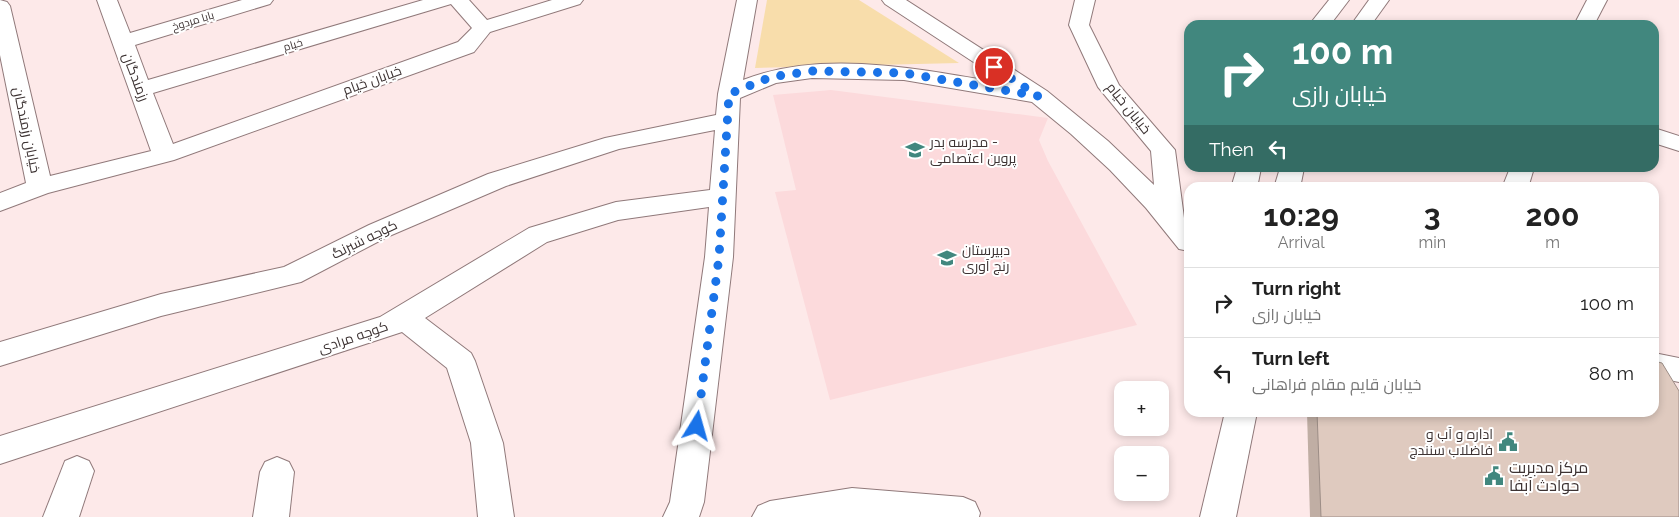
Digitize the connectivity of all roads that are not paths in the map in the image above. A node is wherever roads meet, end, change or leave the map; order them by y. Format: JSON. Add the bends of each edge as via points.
{"nodes":[{"id":1,"x":107,"y":0,"type":"edge"},
{"id":2,"x":263,"y":0,"type":"edge"},
{"id":3,"x":445,"y":0,"type":"edge"},
{"id":4,"x":458,"y":0,"type":"edge"},
{"id":5,"x":573,"y":0,"type":"edge"},
{"id":6,"x":747,"y":0,"type":"edge"},
{"id":7,"x":892,"y":0,"type":"edge"},
{"id":8,"x":1085,"y":0,"type":"edge"},
{"id":9,"x":1339,"y":0,"type":"edge"},
{"id":10,"x":1379,"y":0,"type":"edge"},
{"id":11,"x":1597,"y":0,"type":"edge"},
{"id":12,"x":0,"y":6,"type":"edge"},
{"id":13,"x":1323,"y":20,"type":"edge"},
{"id":14,"x":1365,"y":20,"type":"edge"},
{"id":15,"x":1587,"y":20,"type":"edge"},
{"id":16,"x":483,"y":28,"type":"junction"},
{"id":17,"x":123,"y":42,"type":"junction"},
{"id":18,"x":141,"y":89,"type":"junction"},
{"id":19,"x":729,"y":94,"type":"junction"},
{"id":20,"x":1038,"y":96,"type":"junction"},
{"id":21,"x":728,"y":120,"type":"junction"},
{"id":22,"x":1659,"y":137,"type":"edge"},
{"id":23,"x":1679,"y":144,"type":"edge"},
{"id":24,"x":165,"y":155,"type":"junction"},
{"id":25,"x":40,"y":187,"type":"junction"},
{"id":26,"x":723,"y":197,"type":"junction"},
{"id":27,"x":0,"y":202,"type":"edge"},
{"id":28,"x":1172,"y":219,"type":"junction"},
{"id":29,"x":1184,"y":235,"type":"edge"},
{"id":30,"x":403,"y":317,"type":"junction"},
{"id":31,"x":0,"y":354,"type":"edge"},
{"id":32,"x":1659,"y":367,"type":"edge"},
{"id":33,"x":1679,"y":370,"type":"edge"},
{"id":34,"x":1240,"y":417,"type":"edge"},
{"id":35,"x":0,"y":450,"type":"edge"},
{"id":36,"x":77,"y":472,"type":"dead end"},
{"id":37,"x":277,"y":472,"type":"dead end"},
{"id":38,"x":963,"y":513,"type":"dead end"},
{"id":39,"x":61,"y":517,"type":"edge"},
{"id":40,"x":271,"y":517,"type":"edge"},
{"id":41,"x":496,"y":517,"type":"edge"},
{"id":42,"x":681,"y":517,"type":"edge"},
{"id":43,"x":770,"y":517,"type":"edge"},
{"id":44,"x":1218,"y":517,"type":"edge"}],
"edges":[{"from":1,"to":17,"type":"street","name":"رزمندگان"},
{"from":2,"to":17,"type":"street","name":"بابا مردوخ"},
{"from":3,"to":18,"type":"street","name":"خیام"},
{"from":4,"to":16,"type":"street"},
{"from":5,"to":16,"type":"street"},
{"from":6,"to":19,"type":"street"},
{"from":7,"to":20,"type":"street"},
{"from":8,"to":28,"type":"street","name":"خیابان خیام","via":[[1079,25],[1109,86],[1163,150]]},
{"from":9,"to":13,"type":"street"},
{"from":10,"to":14,"type":"street"},
{"from":11,"to":15,"type":"street"},
{"from":12,"to":25,"type":"street","name":"خیابان رزمندگان"},
{"from":16,"to":24,"type":"street","name":"خیابان خیام","via":[[466,47]]},
{"from":17,"to":18,"type":"street","name":"رزمندگان"},
{"from":18,"to":24,"type":"street","name":"رزمندگان"},
{"from":19,"to":20,"type":"street","via":[[771,77],[812,71],[904,73]]},
{"from":19,"to":21,"type":"street"},
{"from":20,"to":28,"type":"street","via":[[1115,160]]},
{"from":21,"to":26,"type":"street"},
{"from":21,"to":31,"type":"street","name":"کوچه شبرنگ","via":[[614,143],[498,180],[378,231],[292,275],[161,305]]},
{"from":22,"to":23,"type":"street"},
{"from":24,"to":25,"type":"street","name":"خیابان رزمندگان"},
{"from":25,"to":27,"type":"street"},
{"from":26,"to":30,"type":"street","name":"کوچه مرادی","via":[[616,211],[538,235]]},
{"from":26,"to":42,"type":"street","via":[[719,257],[687,502]]},
{"from":28,"to":29,"type":"street"},
{"from":30,"to":35,"type":"street","name":"کوچه مرادی","via":[[390,325]]},
{"from":30,"to":41,"type":"street","via":[[460,362],[487,442]]},
{"from":32,"to":33,"type":"street"},
{"from":34,"to":44,"type":"street"},
{"from":36,"to":39,"type":"street"},
{"from":37,"to":40,"type":"street"},
{"from":38,"to":43,"type":"street","via":[[852,504]]}]}
